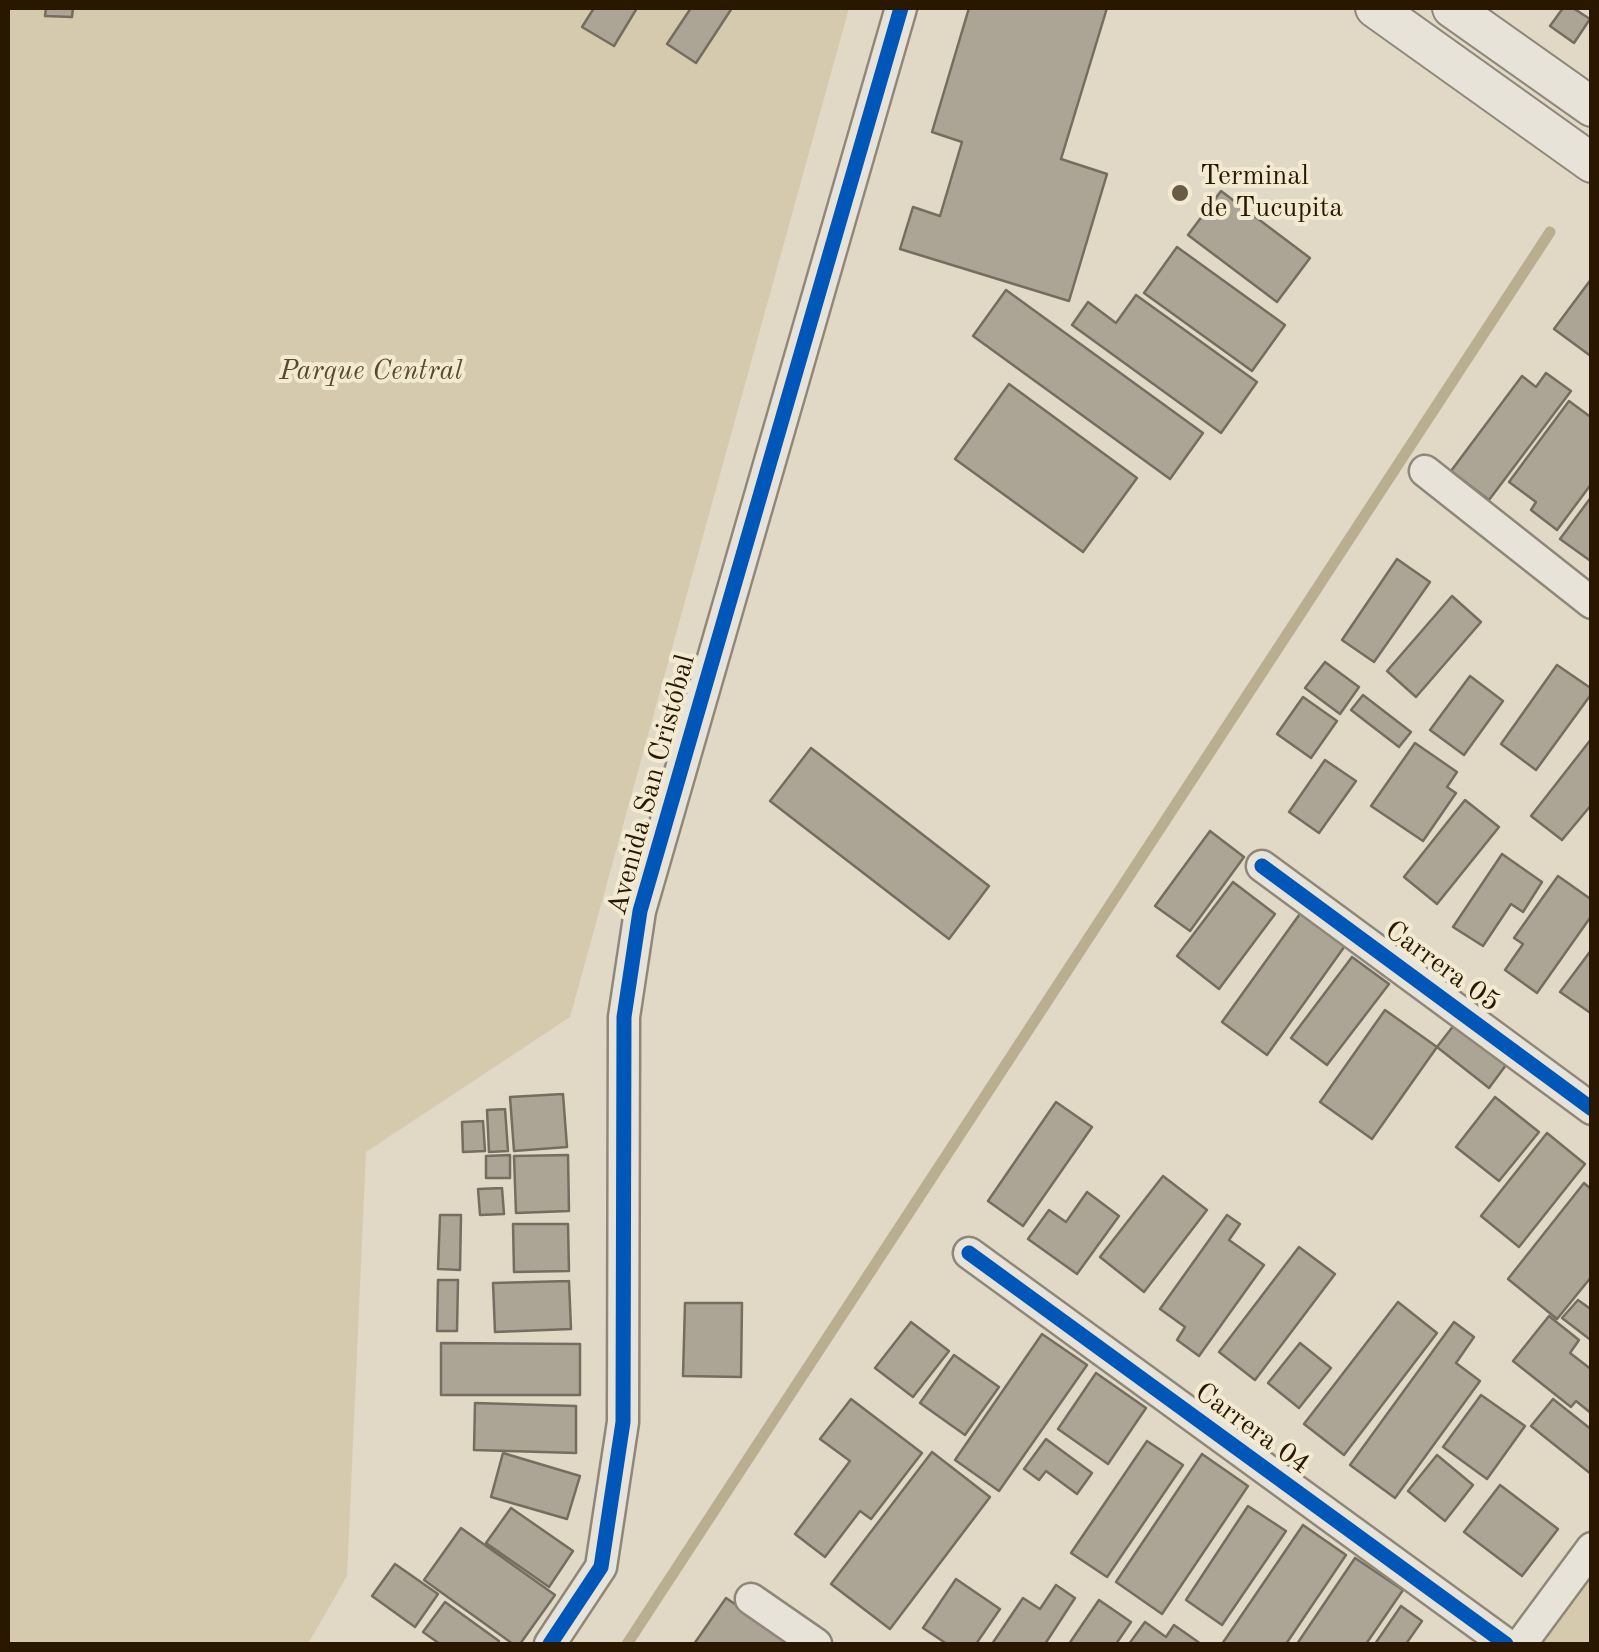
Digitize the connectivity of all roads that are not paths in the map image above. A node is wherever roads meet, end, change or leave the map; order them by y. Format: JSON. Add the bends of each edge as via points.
{"nodes":[{"id":1,"x":900,"y":8,"type":"edge"},
{"id":2,"x":1374,"y":8,"type":"edge"},
{"id":3,"x":1452,"y":8,"type":"edge"},
{"id":4,"x":1592,"y":107,"type":"edge"},
{"id":5,"x":1592,"y":163,"type":"edge"},
{"id":6,"x":1425,"y":471,"type":"dead end"},
{"id":7,"x":1592,"y":602,"type":"edge"},
{"id":8,"x":1262,"y":866,"type":"dead end"},
{"id":9,"x":1592,"y":1109,"type":"edge"},
{"id":10,"x":968,"y":1253,"type":"dead end"},
{"id":11,"x":1592,"y":1548,"type":"edge"},
{"id":12,"x":751,"y":1598,"type":"dead end"},
{"id":13,"x":550,"y":1644,"type":"edge"},
{"id":14,"x":816,"y":1644,"type":"edge"},
{"id":15,"x":1506,"y":1644,"type":"edge"},
{"id":16,"x":1521,"y":1644,"type":"edge"}],
"edges":[{"from":1,"to":13,"type":"street","name":"Avenida San Cristóbal","via":[[640,911],[624,1017],[623,1422],[600,1567]]},
{"from":2,"to":5,"type":"street"},
{"from":3,"to":4,"type":"street"},
{"from":6,"to":7,"type":"street"},
{"from":8,"to":9,"type":"street","name":"Carrera 05"},
{"from":10,"to":15,"type":"street","name":"Carrera 04"},
{"from":11,"to":16,"type":"street"},
{"from":12,"to":14,"type":"street"}]}
